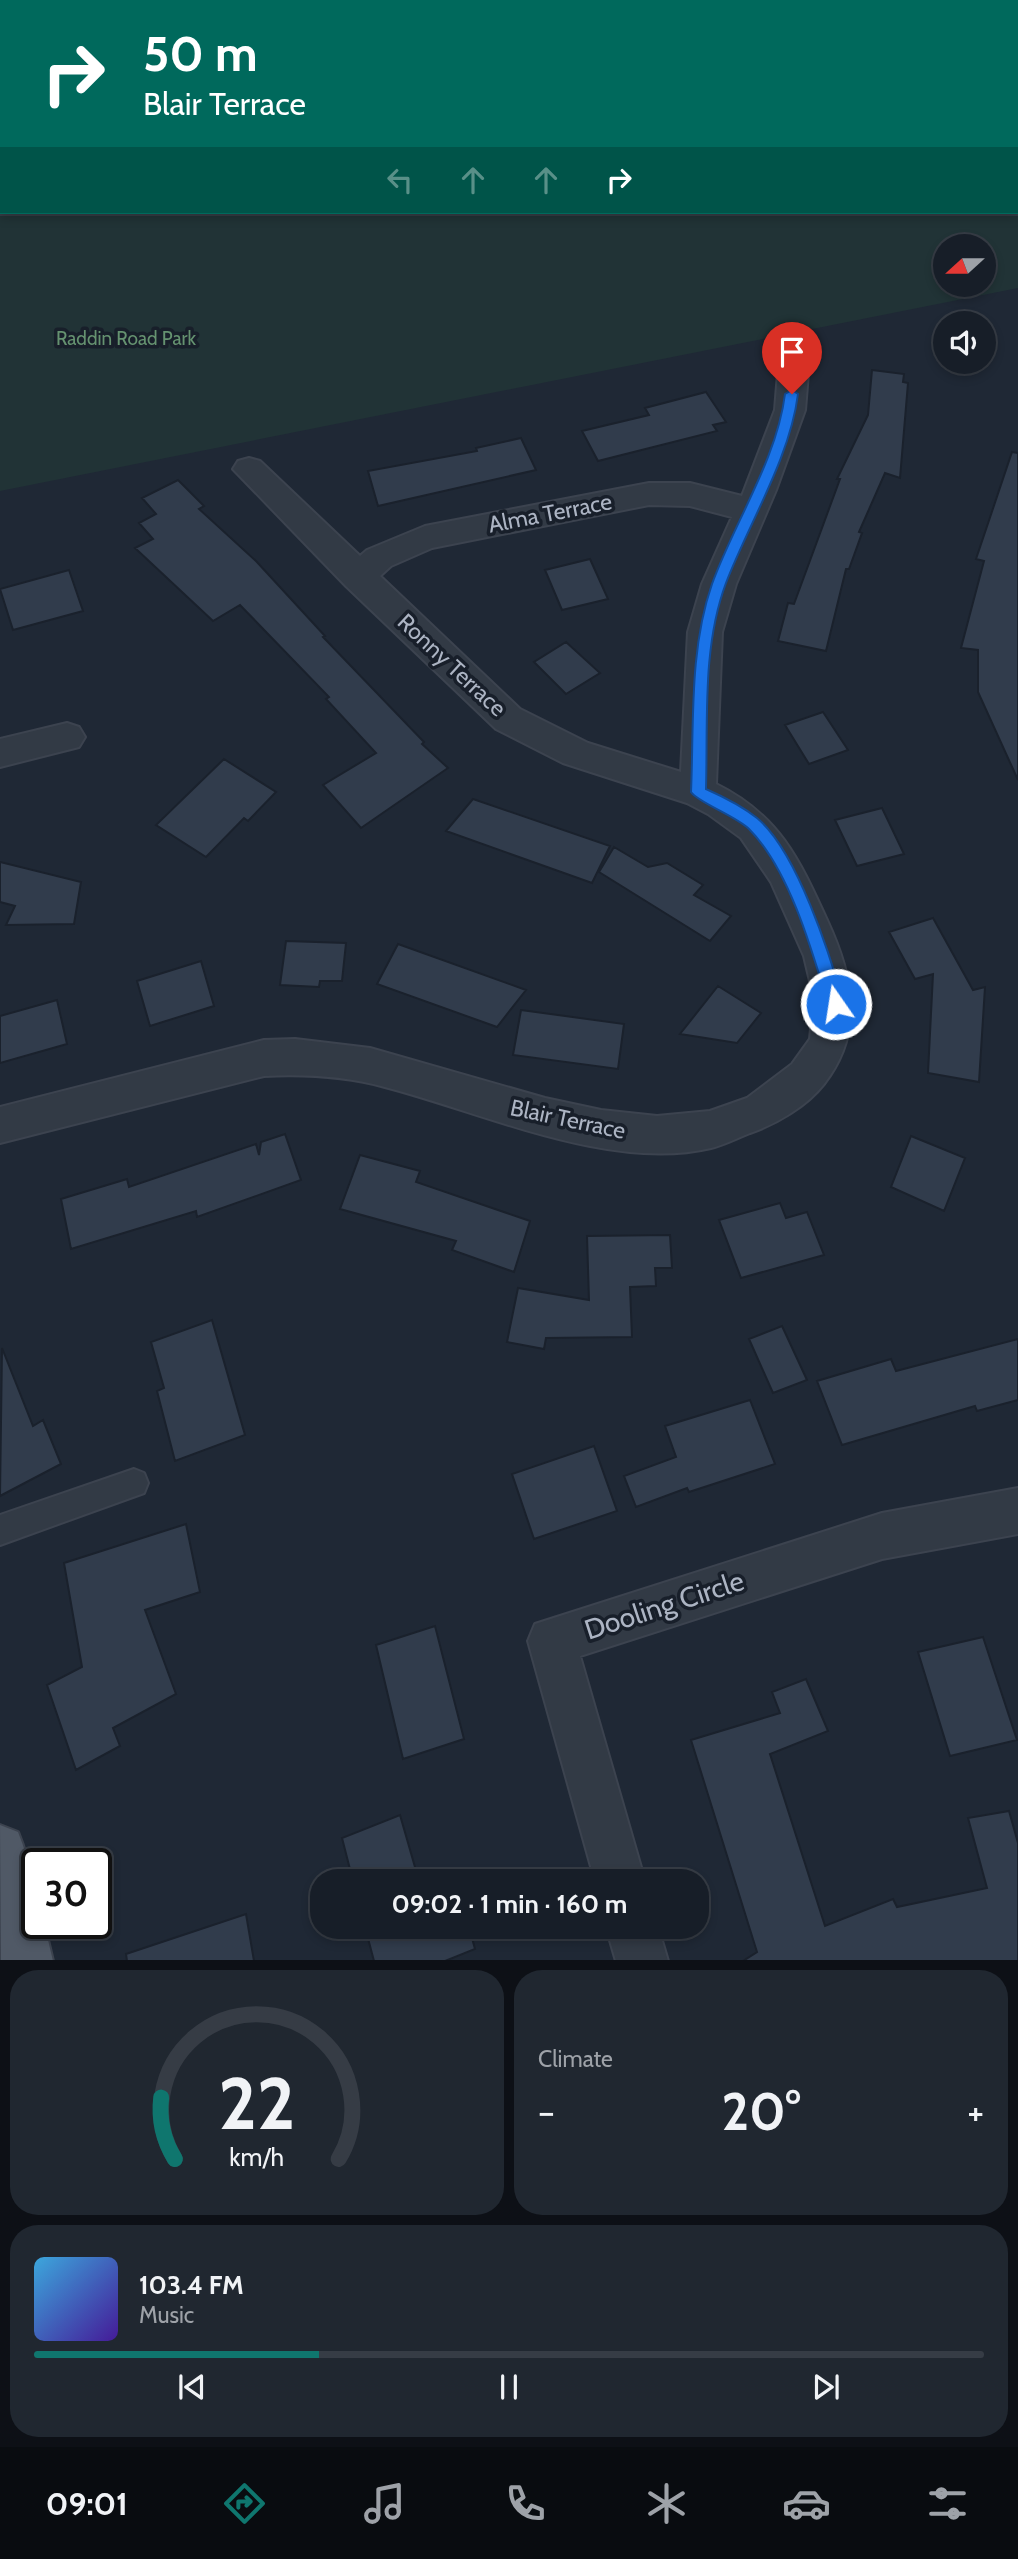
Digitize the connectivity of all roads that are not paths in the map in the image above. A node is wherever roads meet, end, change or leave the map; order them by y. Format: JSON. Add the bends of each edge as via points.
{"nodes":[{"id":1,"x":794,"y":361,"type":"dead end"},
{"id":2,"x":249,"y":469,"type":"dead end"},
{"id":3,"x":751,"y":511,"type":"junction"},
{"id":4,"x":358,"y":577,"type":"junction"},
{"id":5,"x":67,"y":737,"type":"dead end"},
{"id":6,"x":0,"y":753,"type":"edge"},
{"id":7,"x":698,"y":792,"type":"junction"},
{"id":8,"x":0,"y":1125,"type":"edge"},
{"id":9,"x":134,"y":1482,"type":"dead end"},
{"id":10,"x":1018,"y":1511,"type":"edge"},
{"id":11,"x":0,"y":1530,"type":"edge"},
{"id":12,"x":0,"y":1850,"type":"edge"},
{"id":13,"x":617,"y":1869,"type":"edge"},
{"id":14,"x":636,"y":1939,"type":"edge"},
{"id":15,"x":27,"y":1960,"type":"edge"},
{"id":16,"x":642,"y":1960,"type":"edge"}],
"edges":[{"from":1,"to":3,"type":"street","via":[[790,410]]},
{"from":2,"to":4,"type":"street","name":"Ronny Terrace"},
{"from":3,"to":4,"type":"street","name":"Alma Terrace","via":[[703,494],[649,494],[425,538],[379,558]]},
{"from":3,"to":7,"type":"street","via":[[719,584],[705,632]]},
{"from":4,"to":7,"type":"street","name":"Ronny Terrace","via":[[490,702],[535,737]]},
{"from":5,"to":6,"type":"street"},
{"from":7,"to":8,"type":"street","name":"Blair Terrace","via":[[754,824],[778,856],[816,934],[836,1004],[817,1066],[795,1089],[759,1111],[685,1134],[587,1127],[386,1069],[304,1055],[264,1058]]},
{"from":9,"to":11,"type":"lane"},
{"from":10,"to":13,"type":"street","name":"Dooling Circle","via":[[882,1536],[552,1641]]},
{"from":12,"to":15,"type":"main road"},
{"from":14,"to":16,"type":"street"}]}
